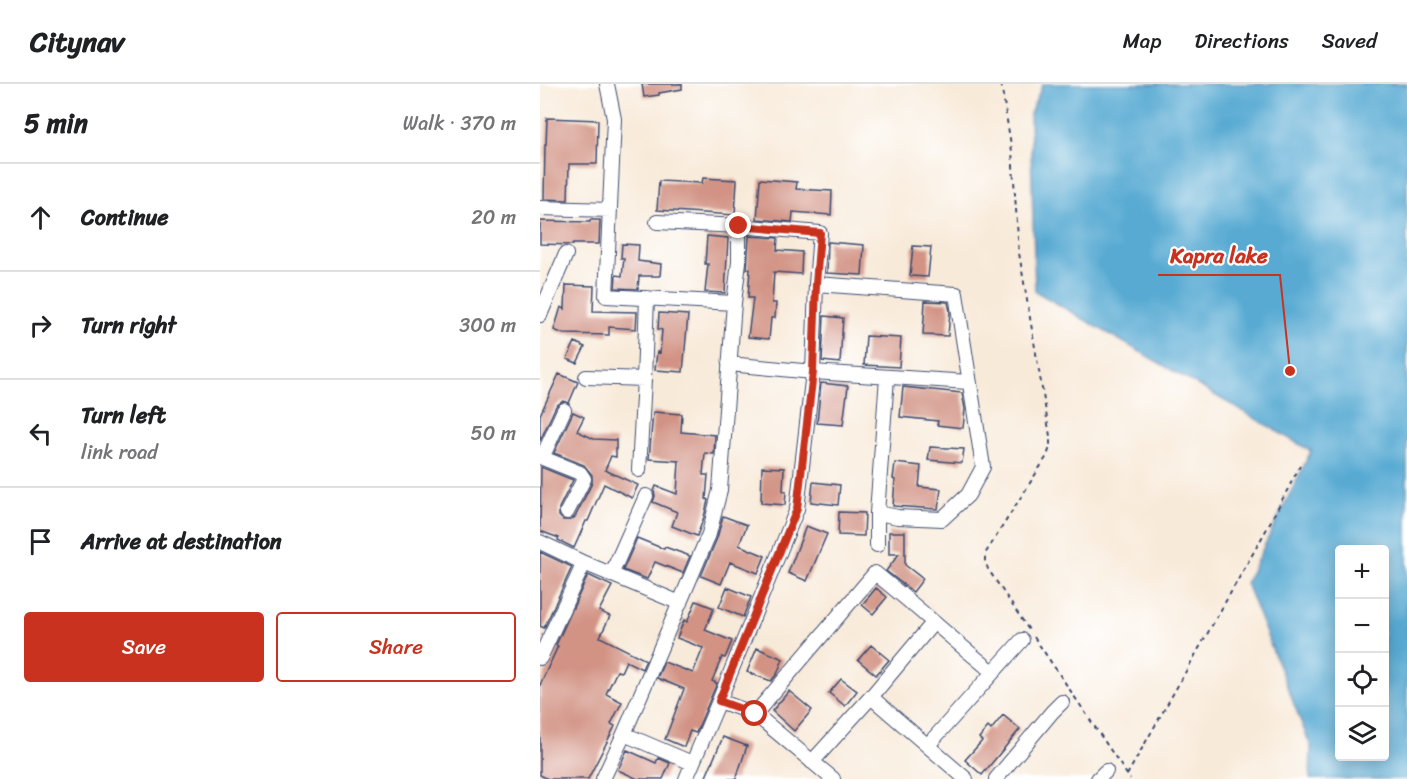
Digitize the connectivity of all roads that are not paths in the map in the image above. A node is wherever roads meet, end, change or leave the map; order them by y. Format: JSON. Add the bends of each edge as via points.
{"nodes":[{"id":1,"x":607,"y":84,"type":"edge"},
{"id":2,"x":540,"y":208,"type":"edge"},
{"id":3,"x":610,"y":210,"type":"junction"},
{"id":4,"x":657,"y":222,"type":"dead end"},
{"id":5,"x":739,"y":226,"type":"junction"},
{"id":6,"x":566,"y":254,"type":"dead end"},
{"id":7,"x":816,"y":284,"type":"junction"},
{"id":8,"x":646,"y":298,"type":"junction"},
{"id":9,"x":734,"y":303,"type":"junction"},
{"id":10,"x":540,"y":315,"type":"edge"},
{"id":11,"x":729,"y":364,"type":"junction"},
{"id":12,"x":813,"y":372,"type":"junction"},
{"id":13,"x":586,"y":377,"type":"dead end"},
{"id":14,"x":887,"y":377,"type":"junction"},
{"id":15,"x":644,"y":379,"type":"junction"},
{"id":16,"x":969,"y":382,"type":"junction"},
{"id":17,"x":564,"y":410,"type":"dead end"},
{"id":18,"x":541,"y":458,"type":"edge"},
{"id":19,"x":639,"y":470,"type":"dead end"},
{"id":20,"x":646,"y":495,"type":"dead end"},
{"id":21,"x":567,"y":512,"type":"dead end"},
{"id":22,"x":877,"y":513,"type":"junction"},
{"id":23,"x":540,"y":542,"type":"edge"},
{"id":24,"x":877,"y":545,"type":"dead end"},
{"id":25,"x":584,"y":563,"type":"junction"},
{"id":26,"x":610,"y":575,"type":"junction"},
{"id":27,"x":680,"y":603,"type":"junction"},
{"id":28,"x":933,"y":623,"type":"junction"},
{"id":29,"x":1022,"y":640,"type":"dead end"},
{"id":30,"x":540,"y":658,"type":"edge"},
{"id":31,"x":993,"y":672,"type":"junction"},
{"id":32,"x":871,"y":697,"type":"junction"},
{"id":33,"x":719,"y":701,"type":"junction"},
{"id":34,"x":1062,"y":702,"type":"dead end"},
{"id":35,"x":755,"y":714,"type":"junction"},
{"id":36,"x":624,"y":734,"type":"junction"},
{"id":37,"x":928,"y":745,"type":"junction"},
{"id":38,"x":812,"y":762,"type":"junction"},
{"id":39,"x":693,"y":763,"type":"junction"},
{"id":40,"x":603,"y":779,"type":"edge"},
{"id":41,"x":686,"y":779,"type":"edge"},
{"id":42,"x":833,"y":779,"type":"edge"},
{"id":43,"x":966,"y":779,"type":"edge"},
{"id":44,"x":996,"y":779,"type":"edge"}],
"edges":[{"from":1,"to":3,"type":"street","via":[[614,119]]},
{"from":2,"to":3,"type":"street"},
{"from":3,"to":8,"type":"street","via":[[606,296]]},
{"from":4,"to":5,"type":"street"},
{"from":5,"to":7,"type":"street","via":[[820,233]]},
{"from":5,"to":9,"type":"street"},
{"from":6,"to":10,"type":"street"},
{"from":7,"to":12,"type":"street"},
{"from":7,"to":16,"type":"street","via":[[956,294]]},
{"from":8,"to":9,"type":"street"},
{"from":8,"to":15,"type":"street"},
{"from":9,"to":11,"type":"street"},
{"from":11,"to":12,"type":"street"},
{"from":11,"to":27,"type":"street","via":[[720,490],[710,534]]},
{"from":12,"to":14,"type":"street"},
{"from":12,"to":33,"type":"street","via":[[797,509]]},
{"from":13,"to":15,"type":"street"},
{"from":14,"to":16,"type":"street"},
{"from":14,"to":22,"type":"street"},
{"from":15,"to":19,"type":"street"},
{"from":16,"to":22,"type":"street","via":[[983,467],[968,495],[942,519]]},
{"from":17,"to":18,"type":"street"},
{"from":18,"to":21,"type":"street","via":[[583,476]]},
{"from":20,"to":26,"type":"street"},
{"from":22,"to":24,"type":"street"},
{"from":23,"to":25,"type":"street"},
{"from":25,"to":26,"type":"street"},
{"from":25,"to":30,"type":"street"},
{"from":26,"to":27,"type":"street"},
{"from":27,"to":36,"type":"street"},
{"from":28,"to":31,"type":"street"},
{"from":28,"to":32,"type":"street"},
{"from":28,"to":35,"type":"street","via":[[875,573]]},
{"from":29,"to":31,"type":"street"},
{"from":31,"to":37,"type":"street"},
{"from":32,"to":37,"type":"street"},
{"from":32,"to":38,"type":"street"},
{"from":33,"to":35,"type":"street"},
{"from":33,"to":39,"type":"street"},
{"from":34,"to":44,"type":"street"},
{"from":35,"to":38,"type":"street"},
{"from":36,"to":39,"type":"street"},
{"from":36,"to":40,"type":"street"},
{"from":37,"to":43,"type":"street"},
{"from":38,"to":42,"type":"street"},
{"from":39,"to":41,"type":"street"}]}
